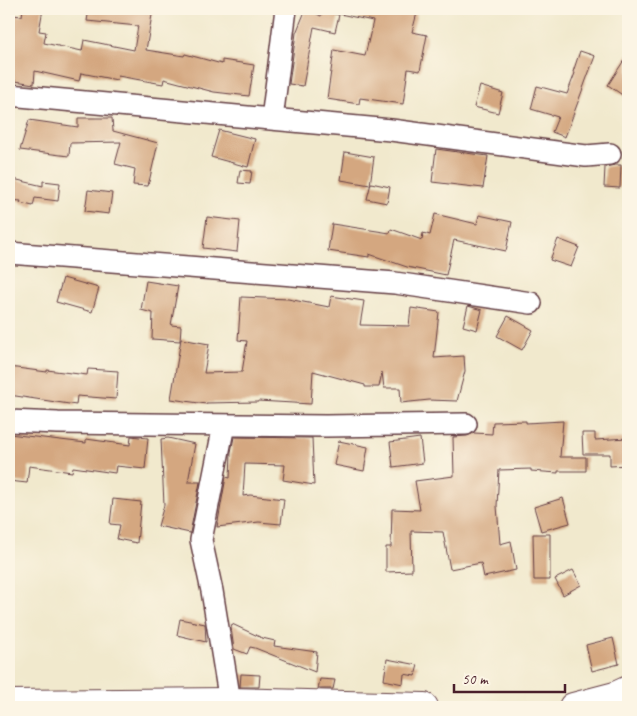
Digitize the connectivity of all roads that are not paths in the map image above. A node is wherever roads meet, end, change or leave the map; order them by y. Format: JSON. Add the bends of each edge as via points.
{"nodes":[{"id":1,"x":286,"y":9,"type":"edge"},
{"id":2,"x":9,"y":95,"type":"edge"},
{"id":3,"x":272,"y":119,"type":"junction"},
{"id":4,"x":610,"y":154,"type":"dead end"},
{"id":5,"x":9,"y":253,"type":"edge"},
{"id":6,"x":531,"y":303,"type":"dead end"},
{"id":7,"x":9,"y":420,"type":"edge"},
{"id":8,"x":466,"y":424,"type":"dead end"},
{"id":9,"x":224,"y":426,"type":"junction"},
{"id":10,"x":628,"y":690,"type":"edge"},
{"id":11,"x":230,"y":702,"type":"junction"},
{"id":12,"x":9,"y":704,"type":"edge"},
{"id":13,"x":424,"y":707,"type":"edge"},
{"id":14,"x":573,"y":707,"type":"edge"}],
"edges":[{"from":1,"to":3,"type":"street"},
{"from":2,"to":3,"type":"street"},
{"from":3,"to":4,"type":"street","via":[[391,130],[586,156]]},
{"from":5,"to":6,"type":"street","via":[[395,283]]},
{"from":7,"to":9,"type":"street","via":[[58,424]]},
{"from":8,"to":9,"type":"street"},
{"from":9,"to":11,"type":"street","via":[[201,540]]},
{"from":10,"to":14,"type":"main road"},
{"from":11,"to":12,"type":"main road"},
{"from":11,"to":13,"type":"main road"}]}
